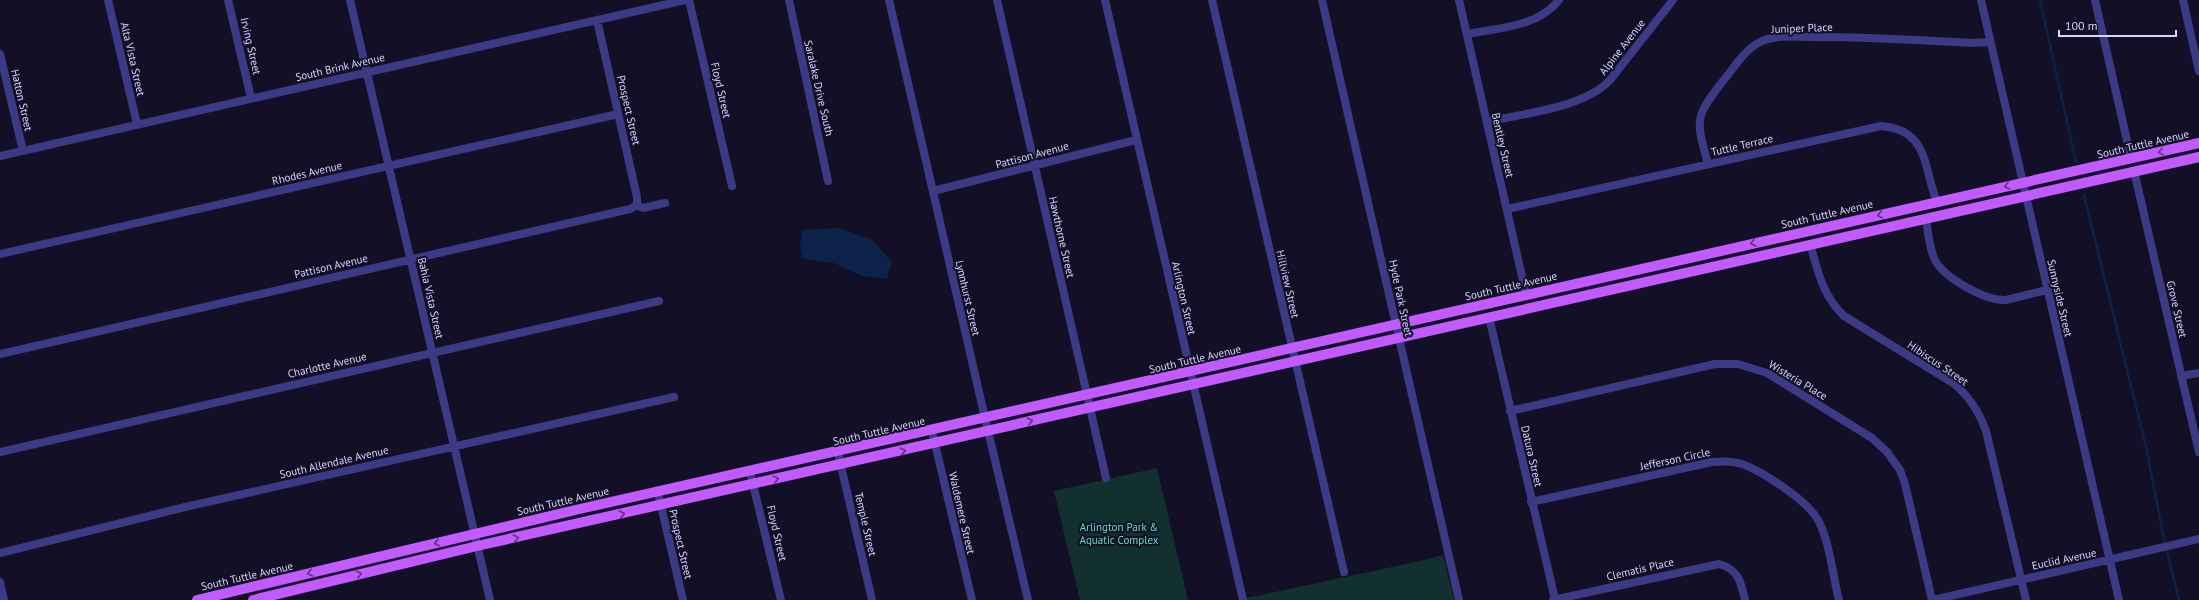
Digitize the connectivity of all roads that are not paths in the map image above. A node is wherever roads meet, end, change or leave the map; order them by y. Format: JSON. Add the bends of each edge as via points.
{"nodes":[{"id":1,"x":108,"y":0,"type":"edge"},
{"id":2,"x":228,"y":0,"type":"edge"},
{"id":3,"x":350,"y":0,"type":"edge"},
{"id":4,"x":685,"y":0,"type":"edge"},
{"id":5,"x":689,"y":0,"type":"edge"},
{"id":6,"x":789,"y":0,"type":"edge"},
{"id":7,"x":889,"y":0,"type":"edge"},
{"id":8,"x":997,"y":0,"type":"edge"},
{"id":9,"x":1105,"y":0,"type":"edge"},
{"id":10,"x":1212,"y":0,"type":"edge"},
{"id":11,"x":1322,"y":0,"type":"edge"},
{"id":12,"x":1459,"y":0,"type":"edge"},
{"id":13,"x":1559,"y":0,"type":"edge"},
{"id":14,"x":1673,"y":0,"type":"edge"},
{"id":15,"x":1980,"y":0,"type":"edge"},
{"id":16,"x":2095,"y":0,"type":"edge"},
{"id":17,"x":2183,"y":0,"type":"edge"},
{"id":18,"x":596,"y":20,"type":"junction"},
{"id":19,"x":1467,"y":34,"type":"junction"},
{"id":20,"x":1990,"y":42,"type":"junction"},
{"id":21,"x":0,"y":54,"type":"edge"},
{"id":22,"x":2199,"y":71,"type":"edge"},
{"id":23,"x":367,"y":72,"type":"junction"},
{"id":24,"x":251,"y":98,"type":"junction"},
{"id":25,"x":618,"y":114,"type":"junction"},
{"id":26,"x":1487,"y":122,"type":"junction"},
{"id":27,"x":137,"y":124,"type":"junction"},
{"id":28,"x":1136,"y":140,"type":"junction"},
{"id":29,"x":2199,"y":143,"type":"edge"},
{"id":30,"x":23,"y":151,"type":"junction"},
{"id":31,"x":0,"y":156,"type":"edge"},
{"id":32,"x":2199,"y":157,"type":"edge"},
{"id":33,"x":2131,"y":158,"type":"junction"},
{"id":34,"x":1708,"y":164,"type":"junction"},
{"id":35,"x":388,"y":165,"type":"junction"},
{"id":36,"x":1035,"y":166,"type":"junction"},
{"id":37,"x":2134,"y":171,"type":"junction"},
{"id":38,"x":828,"y":181,"type":"dead end"},
{"id":39,"x":2022,"y":183,"type":"junction"},
{"id":40,"x":732,"y":186,"type":"dead end"},
{"id":41,"x":933,"y":192,"type":"junction"},
{"id":42,"x":2025,"y":197,"type":"junction"},
{"id":43,"x":1937,"y":202,"type":"junction"},
{"id":44,"x":666,"y":203,"type":"dead end"},
{"id":45,"x":637,"y":205,"type":"junction"},
{"id":46,"x":1507,"y":209,"type":"junction"},
{"id":47,"x":1926,"y":219,"type":"junction"},
{"id":48,"x":1810,"y":244,"type":"junction"},
{"id":49,"x":0,"y":254,"type":"edge"},
{"id":50,"x":410,"y":259,"type":"junction"},
{"id":51,"x":2047,"y":290,"type":"junction"},
{"id":52,"x":1526,"y":294,"type":"junction"},
{"id":53,"x":659,"y":301,"type":"dead end"},
{"id":54,"x":1489,"y":317,"type":"junction"},
{"id":55,"x":1395,"y":325,"type":"junction"},
{"id":56,"x":1398,"y":338,"type":"junction"},
{"id":57,"x":1292,"y":349,"type":"junction"},
{"id":58,"x":432,"y":353,"type":"junction"},
{"id":59,"x":0,"y":354,"type":"edge"},
{"id":60,"x":1295,"y":362,"type":"junction"},
{"id":61,"x":1189,"y":372,"type":"junction"},
{"id":62,"x":2199,"y":373,"type":"edge"},
{"id":63,"x":2181,"y":376,"type":"junction"},
{"id":64,"x":1192,"y":385,"type":"junction"},
{"id":65,"x":1087,"y":395,"type":"junction"},
{"id":66,"x":674,"y":397,"type":"dead end"},
{"id":67,"x":1090,"y":408,"type":"junction"},
{"id":68,"x":1510,"y":411,"type":"junction"},
{"id":69,"x":985,"y":418,"type":"junction"},
{"id":70,"x":988,"y":430,"type":"junction"},
{"id":71,"x":932,"y":431,"type":"junction"},
{"id":72,"x":935,"y":444,"type":"junction"},
{"id":73,"x":454,"y":446,"type":"junction"},
{"id":74,"x":0,"y":452,"type":"edge"},
{"id":75,"x":838,"y":452,"type":"junction"},
{"id":76,"x":2199,"y":452,"type":"edge"},
{"id":77,"x":841,"y":465,"type":"junction"},
{"id":78,"x":750,"y":472,"type":"junction"},
{"id":79,"x":1106,"y":478,"type":"dead end"},
{"id":80,"x":753,"y":484,"type":"junction"},
{"id":81,"x":658,"y":492,"type":"junction"},
{"id":82,"x":1532,"y":502,"type":"junction"},
{"id":83,"x":661,"y":505,"type":"junction"},
{"id":84,"x":475,"y":534,"type":"junction"},
{"id":85,"x":2199,"y":539,"type":"edge"},
{"id":86,"x":477,"y":546,"type":"junction"},
{"id":87,"x":0,"y":553,"type":"edge"},
{"id":88,"x":2110,"y":560,"type":"junction"},
{"id":89,"x":1344,"y":572,"type":"dead end"},
{"id":90,"x":2021,"y":579,"type":"junction"},
{"id":91,"x":0,"y":582,"type":"edge"},
{"id":92,"x":4,"y":600,"type":"edge"},
{"id":93,"x":197,"y":600,"type":"edge"},
{"id":94,"x":253,"y":600,"type":"edge"},
{"id":95,"x":490,"y":600,"type":"edge"},
{"id":96,"x":683,"y":600,"type":"edge"},
{"id":97,"x":781,"y":600,"type":"edge"},
{"id":98,"x":872,"y":600,"type":"edge"},
{"id":99,"x":972,"y":600,"type":"edge"},
{"id":100,"x":1028,"y":600,"type":"edge"},
{"id":101,"x":1243,"y":600,"type":"edge"},
{"id":102,"x":1459,"y":600,"type":"edge"},
{"id":103,"x":1554,"y":600,"type":"edge"},
{"id":104,"x":1745,"y":600,"type":"edge"},
{"id":105,"x":1839,"y":600,"type":"edge"},
{"id":106,"x":1933,"y":600,"type":"edge"},
{"id":107,"x":2026,"y":600,"type":"edge"},
{"id":108,"x":2119,"y":600,"type":"edge"}],
"edges":[{"from":1,"to":27,"type":"street","name":"Alta Vista Street"},
{"from":2,"to":24,"type":"street","name":"Irving Street"},
{"from":3,"to":23,"type":"street","name":"Bahia Vista Street"},
{"from":4,"to":18,"type":"street","name":"South Brink Avenue"},
{"from":5,"to":40,"type":"street","name":"Floyd Street"},
{"from":6,"to":38,"type":"street","name":"Saralake Drive South"},
{"from":7,"to":41,"type":"street","name":"Lynnhurst Street"},
{"from":8,"to":36,"type":"street","name":"Hawthorne Street"},
{"from":9,"to":28,"type":"street","name":"Arlington Street"},
{"from":10,"to":57,"type":"street","name":"Hillview Street"},
{"from":11,"to":55,"type":"street","name":"Hyde Park Street"},
{"from":12,"to":19,"type":"street","name":"Bentley Street"},
{"from":13,"to":19,"type":"street","via":[[1538,18]]},
{"from":14,"to":26,"type":"street","name":"Alpine Avenue","via":[[1598,92],[1578,101]]},
{"from":15,"to":20,"type":"street","name":"Sunnyside Street"},
{"from":16,"to":33,"type":"street"},
{"from":17,"to":22,"type":"street"},
{"from":18,"to":23,"type":"street","name":"South Brink Avenue"},
{"from":18,"to":25,"type":"street","name":"Prospect Street"},
{"from":19,"to":26,"type":"street","name":"Bentley Street"},
{"from":20,"to":34,"type":"street","name":"Juniper Place","via":[[1780,37],[1761,42],[1746,53],[1702,109],[1699,132]]},
{"from":20,"to":39,"type":"street","name":"Sunnyside Street"},
{"from":21,"to":30,"type":"street","name":"Hatton Street"},
{"from":23,"to":24,"type":"street","name":"South Brink Avenue"},
{"from":23,"to":35,"type":"street","name":"Bahia Vista Street"},
{"from":24,"to":27,"type":"street","name":"South Brink Avenue"},
{"from":25,"to":35,"type":"street","name":"Rhodes Avenue"},
{"from":25,"to":45,"type":"street","name":"Prospect Street"},
{"from":26,"to":46,"type":"street","name":"Bentley Street"},
{"from":27,"to":30,"type":"street","name":"South Brink Avenue"},
{"from":28,"to":36,"type":"street","name":"Pattison Avenue"},
{"from":28,"to":61,"type":"street","name":"Arlington Street"},
{"from":29,"to":33,"type":"main road","name":"South Tuttle Avenue","one_way":true},
{"from":30,"to":31,"type":"street","name":"South Brink Avenue"},
{"from":32,"to":37,"type":"main road"},
{"from":33,"to":39,"type":"main road","name":"South Tuttle Avenue"},
{"from":34,"to":43,"type":"street","name":"Tuttle Terrace","via":[[1871,127],[1889,127],[1907,134],[1921,148]]},
{"from":34,"to":46,"type":"street","name":"Tuttle Terrace"},
{"from":35,"to":49,"type":"street","name":"Rhodes Avenue"},
{"from":35,"to":50,"type":"street","name":"Bahia Vista Street"},
{"from":36,"to":41,"type":"street","name":"Pattison Avenue"},
{"from":36,"to":65,"type":"street","name":"Hawthorne Street"},
{"from":37,"to":42,"type":"main road"},
{"from":37,"to":63,"type":"street","name":"Grove Street"},
{"from":39,"to":42,"type":"street","name":"Sunnyside Street"},
{"from":39,"to":43,"type":"main road","name":"South Tuttle Avenue","one_way":true},
{"from":41,"to":69,"type":"street","name":"Lynnhurst Street"},
{"from":42,"to":47,"type":"main road"},
{"from":42,"to":51,"type":"street","name":"Sunnyside Street"},
{"from":43,"to":52,"type":"main road","name":"South Tuttle Avenue","one_way":true},
{"from":44,"to":45,"type":"street","name":"Pattison Avenue","via":[[643,208]]},
{"from":45,"to":50,"type":"street","name":"Pattison Avenue","via":[[630,209]]},
{"from":46,"to":52,"type":"street","name":"Bentley Street"},
{"from":47,"to":48,"type":"main road"},
{"from":47,"to":51,"type":"street","via":[[1931,249],[1937,264],[1949,276],[1984,296],[1999,300]]},
{"from":48,"to":54,"type":"main road"},
{"from":48,"to":90,"type":"street","name":"Hibiscus Street","via":[[1822,285],[1844,316],[1953,383],[1977,409],[1986,431]]},
{"from":50,"to":58,"type":"street","name":"Bahia Vista Street"},
{"from":50,"to":59,"type":"street","name":"Pattison Avenue"},
{"from":51,"to":88,"type":"street","name":"Sunnyside Street"},
{"from":52,"to":55,"type":"main road","name":"South Tuttle Avenue"},
{"from":53,"to":58,"type":"street","name":"Charlotte Avenue"},
{"from":54,"to":56,"type":"main road"},
{"from":54,"to":68,"type":"street","name":"Datura Street"},
{"from":55,"to":56,"type":"street","name":"Hyde Park Street"},
{"from":55,"to":57,"type":"main road","name":"South Tuttle Avenue"},
{"from":56,"to":60,"type":"main road"},
{"from":56,"to":102,"type":"street","name":"Hyde Park Street"},
{"from":57,"to":60,"type":"street","name":"Hillview Street"},
{"from":57,"to":61,"type":"main road","name":"South Tuttle Avenue"},
{"from":58,"to":73,"type":"street","name":"Bahia Vista Street"},
{"from":58,"to":74,"type":"street","name":"Charlotte Avenue"},
{"from":60,"to":64,"type":"main road"},
{"from":60,"to":89,"type":"street","name":"Hillview Street"},
{"from":61,"to":64,"type":"street","name":"Arlington Street"},
{"from":61,"to":65,"type":"main road","name":"South Tuttle Avenue"},
{"from":62,"to":63,"type":"street"},
{"from":63,"to":76,"type":"street","name":"Grove Street"},
{"from":64,"to":67,"type":"main road"},
{"from":64,"to":101,"type":"street","name":"Arlington Street"},
{"from":65,"to":67,"type":"street","name":"Hawthorne Street"},
{"from":65,"to":69,"type":"main road","name":"South Tuttle Avenue"},
{"from":66,"to":73,"type":"street","name":"South Allendale Avenue"},
{"from":70,"to":67,"type":"main road","one_way":true},
{"from":67,"to":79,"type":"street","name":"Hawthorne Street"},
{"from":68,"to":82,"type":"street","name":"Datura Street"},
{"from":68,"to":106,"type":"street","name":"Wisteria Place","via":[[1715,364],[1738,364],[1762,371],[1872,438],[1893,458],[1905,484]]},
{"from":69,"to":70,"type":"street","name":"Lynnhurst Street"},
{"from":69,"to":71,"type":"main road","name":"South Tuttle Avenue"},
{"from":70,"to":72,"type":"main road"},
{"from":70,"to":100,"type":"street","name":"Lynnhurst Street"},
{"from":71,"to":72,"type":"street","name":"Waldemere Street"},
{"from":71,"to":75,"type":"main road","name":"South Tuttle Avenue"},
{"from":77,"to":72,"type":"main road","one_way":true},
{"from":72,"to":99,"type":"street","name":"Waldemere Street"},
{"from":73,"to":84,"type":"street","name":"Bahia Vista Street"},
{"from":73,"to":87,"type":"street","name":"South Allendale Avenue"},
{"from":75,"to":77,"type":"street","name":"Temple Street"},
{"from":75,"to":78,"type":"main road","name":"South Tuttle Avenue"},
{"from":80,"to":77,"type":"main road","one_way":true},
{"from":77,"to":98,"type":"street","name":"Temple Street"},
{"from":78,"to":80,"type":"street","name":"Floyd Street"},
{"from":78,"to":81,"type":"main road","name":"South Tuttle Avenue"},
{"from":80,"to":83,"type":"main road"},
{"from":80,"to":97,"type":"street","name":"Floyd Street"},
{"from":81,"to":83,"type":"street","name":"Prospect Street"},
{"from":81,"to":84,"type":"main road","name":"South Tuttle Avenue"},
{"from":82,"to":103,"type":"street","name":"Datura Street"},
{"from":82,"to":105,"type":"street","name":"Jefferson Circle","via":[[1712,462],[1727,461],[1744,465],[1799,499],[1813,511],[1822,531]]},
{"from":86,"to":83,"type":"main road","one_way":true},
{"from":83,"to":96,"type":"street","name":"Prospect Street"},
{"from":84,"to":86,"type":"street","name":"Bahia Vista Street"},
{"from":84,"to":93,"type":"main road","name":"South Tuttle Avenue","one_way":true},
{"from":85,"to":88,"type":"street","name":"Euclid Avenue"},
{"from":94,"to":86,"type":"main road","one_way":true},
{"from":86,"to":95,"type":"street","name":"Bahia Vista Street"},
{"from":88,"to":90,"type":"street","name":"Euclid Avenue"},
{"from":88,"to":108,"type":"street","name":"Sunnyside Street"},
{"from":90,"to":106,"type":"street","name":"Euclid Avenue"},
{"from":90,"to":107,"type":"street","name":"Hibiscus Street"},
{"from":91,"to":92,"type":"street"},
{"from":103,"to":104,"type":"street","name":"Clematis Place","via":[[1712,564],[1731,569],[1741,582]]}]}
